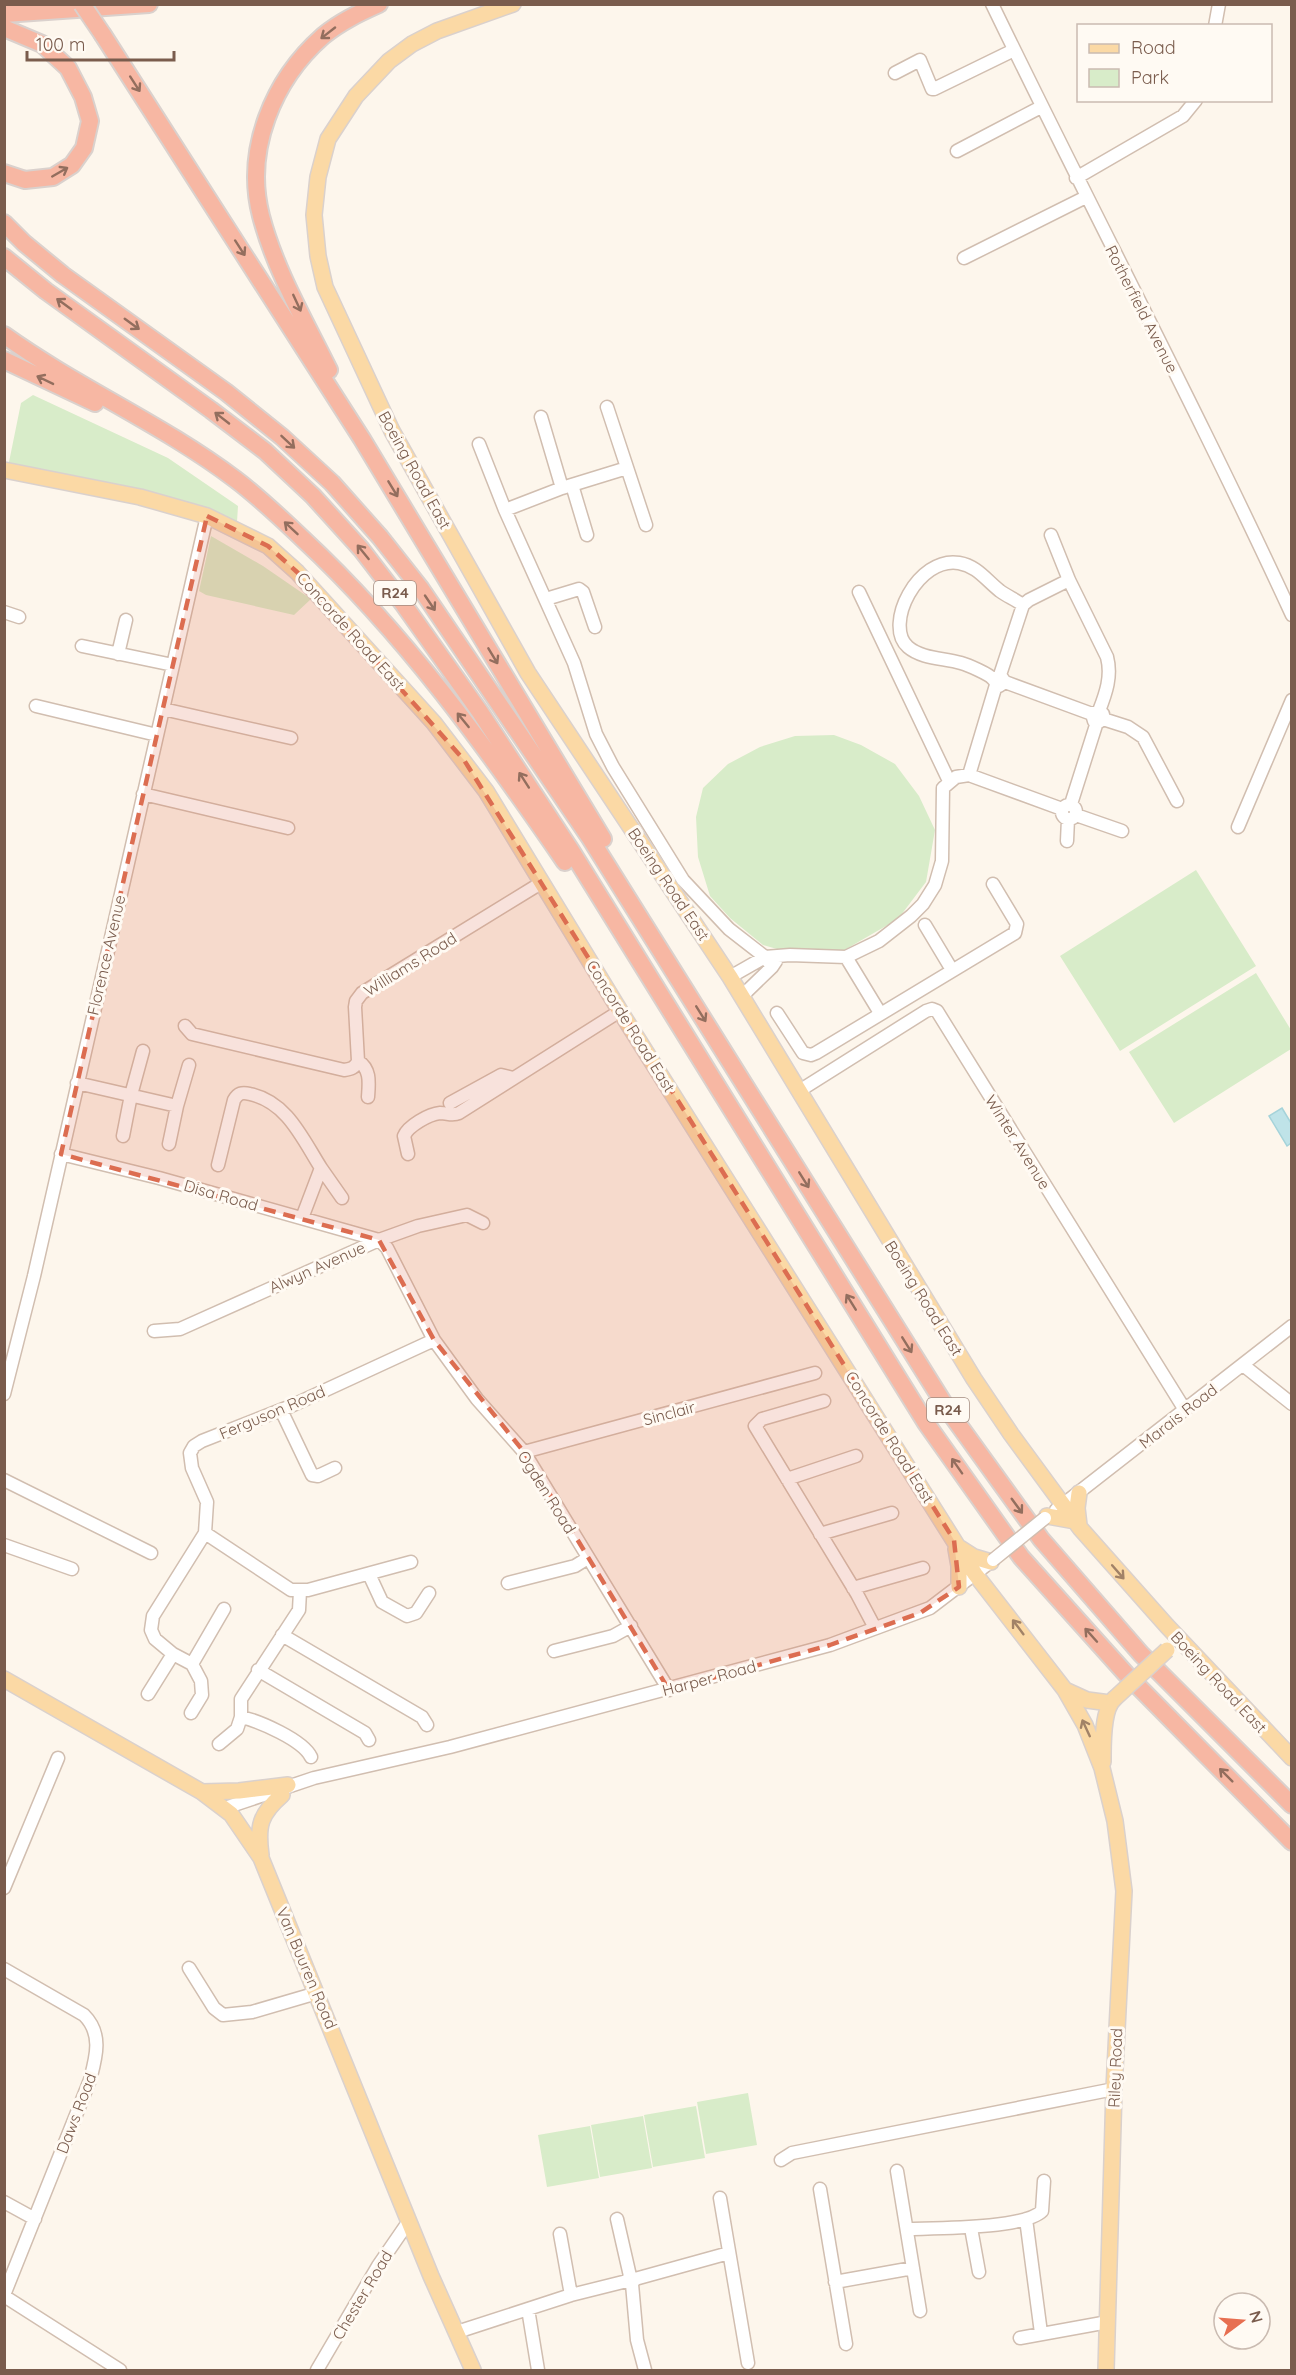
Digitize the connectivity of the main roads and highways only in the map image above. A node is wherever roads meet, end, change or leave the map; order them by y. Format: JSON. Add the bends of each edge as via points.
{"nodes":[{"id":1,"x":82,"y":4,"type":"edge"},
{"id":2,"x":148,"y":4,"type":"edge"},
{"id":3,"x":379,"y":4,"type":"edge"},
{"id":4,"x":513,"y":4,"type":"edge"},
{"id":5,"x":4,"y":14,"type":"edge"},
{"id":6,"x":4,"y":28,"type":"edge"},
{"id":7,"x":4,"y":173,"type":"edge"},
{"id":8,"x":4,"y":223,"type":"edge"},
{"id":9,"x":4,"y":257,"type":"edge"},
{"id":10,"x":4,"y":334,"type":"edge"},
{"id":11,"x":4,"y":360,"type":"edge"},
{"id":12,"x":362,"y":439,"type":"junction"},
{"id":13,"x":193,"y":450,"type":"junction"},
{"id":14,"x":4,"y":470,"type":"edge"},
{"id":15,"x":670,"y":964,"type":"junction"},
{"id":16,"x":678,"y":1025,"type":"junction"},
{"id":17,"x":1052,"y":1489,"type":"junction"},
{"id":18,"x":1079,"y":1493,"type":"road end"},
{"id":19,"x":1077,"y":1525,"type":"junction"},
{"id":20,"x":956,"y":1543,"type":"junction"},
{"id":21,"x":993,"y":1595,"type":"junction"},
{"id":22,"x":1167,"y":1626,"type":"junction"},
{"id":23,"x":1168,"y":1649,"type":"junction"},
{"id":24,"x":4,"y":1680,"type":"edge"},
{"id":25,"x":1227,"y":1689,"type":"junction"},
{"id":26,"x":1065,"y":1690,"type":"junction"},
{"id":27,"x":1112,"y":1701,"type":"junction"},
{"id":28,"x":1290,"y":1753,"type":"edge"},
{"id":29,"x":1102,"y":1768,"type":"junction"},
{"id":30,"x":202,"y":1792,"type":"junction"},
{"id":31,"x":1292,"y":1805,"type":"edge"},
{"id":32,"x":1267,"y":1817,"type":"junction"},
{"id":33,"x":1292,"y":1842,"type":"edge"},
{"id":34,"x":1292,"y":1847,"type":"edge"},
{"id":35,"x":261,"y":1858,"type":"junction"},
{"id":36,"x":473,"y":2370,"type":"edge"},
{"id":37,"x":1106,"y":2370,"type":"edge"}],
"edges":[{"from":1,"to":12,"type":"highway","one_way":true,"bridge":true},
{"from":2,"to":5,"type":"highway"},
{"from":3,"to":12,"type":"highway","one_way":true,"via":[[324,35],[286,78],[264,125],[255,185],[271,247]]},
{"from":4,"to":17,"type":"main road","name":"Boeing Road East","via":[[412,44],[389,61],[356,96],[328,140],[318,177],[314,215],[325,287],[392,431],[528,673],[730,977],[968,1369]]},
{"from":7,"to":6,"type":"highway","one_way":true,"via":[[25,180],[53,177],[72,165],[84,148],[90,121],[68,68],[42,44]]},
{"from":8,"to":15,"type":"highway","number":"R24","one_way":true,"via":[[63,275],[226,392],[332,483],[421,590]]},
{"from":16,"to":9,"type":"highway","number":"R24","one_way":true,"via":[[572,852],[486,722],[361,549],[265,451]]},
{"from":10,"to":13,"type":"highway","via":[[35,357]]},
{"from":13,"to":11,"type":"highway","one_way":true},
{"from":12,"to":15,"type":"highway","one_way":true,"via":[[598,830]]},
{"from":16,"to":13,"type":"highway","one_way":true,"via":[[479,739],[391,630],[343,576],[267,506]]},
{"from":14,"to":20,"type":"main road","name":"Concorde Road East","via":[[140,497],[207,516],[268,546],[380,662],[486,791]]},
{"from":15,"to":31,"type":"highway","number":"R24","one_way":true,"via":[[948,1410],[1041,1539],[1141,1654]]},
{"from":32,"to":16,"type":"highway","number":"R24","one_way":true,"via":[[1126,1674],[1021,1557],[926,1423]]},
{"from":17,"to":19,"type":"main road","name":"Boeing Road East"},
{"from":17,"to":19,"type":"main road","via":[[1047,1517]]},
{"from":18,"to":19,"type":"main road"},
{"from":19,"to":22,"type":"main road","name":"Boeing Road East","one_way":true},
{"from":20,"to":21,"type":"main road","name":"Concorde Road East"},
{"from":20,"to":21,"type":"main road","via":[[974,1557],[991,1562]]},
{"from":20,"to":21,"type":"main road","via":[[957,1588]]},
{"from":26,"to":21,"type":"main road","name":"Concorde Road East","one_way":true},
{"from":22,"to":23,"type":"main road"},
{"from":22,"to":25,"type":"main road","name":"Boeing Road East"},
{"from":23,"to":25,"type":"main road","via":[[1183,1652]]},
{"from":23,"to":27,"type":"main road","bridge":true},
{"from":24,"to":30,"type":"main road","name":"Van Buuren Road"},
{"from":25,"to":28,"type":"main road","name":"Boeing Road East"},
{"from":26,"to":27,"type":"main road","via":[[1087,1700]]},
{"from":29,"to":26,"type":"main road","name":"Concorde Road East","one_way":true,"via":[[1085,1725]]},
{"from":27,"to":29,"type":"main road","via":[[1103,1735]]},
{"from":29,"to":37,"type":"main road","name":"Riley Road","via":[[1115,1821],[1124,1891]]},
{"from":30,"to":35,"type":"main road","name":"Van Buuren Road","via":[[228,1811]]},
{"from":30,"to":35,"type":"main road","via":[[285,1790],[261,1821]]},
{"from":32,"to":33,"type":"highway"},
{"from":32,"to":34,"type":"highway","number":"R24"},
{"from":35,"to":36,"type":"main road","name":"Van Buuren Road"}]}
